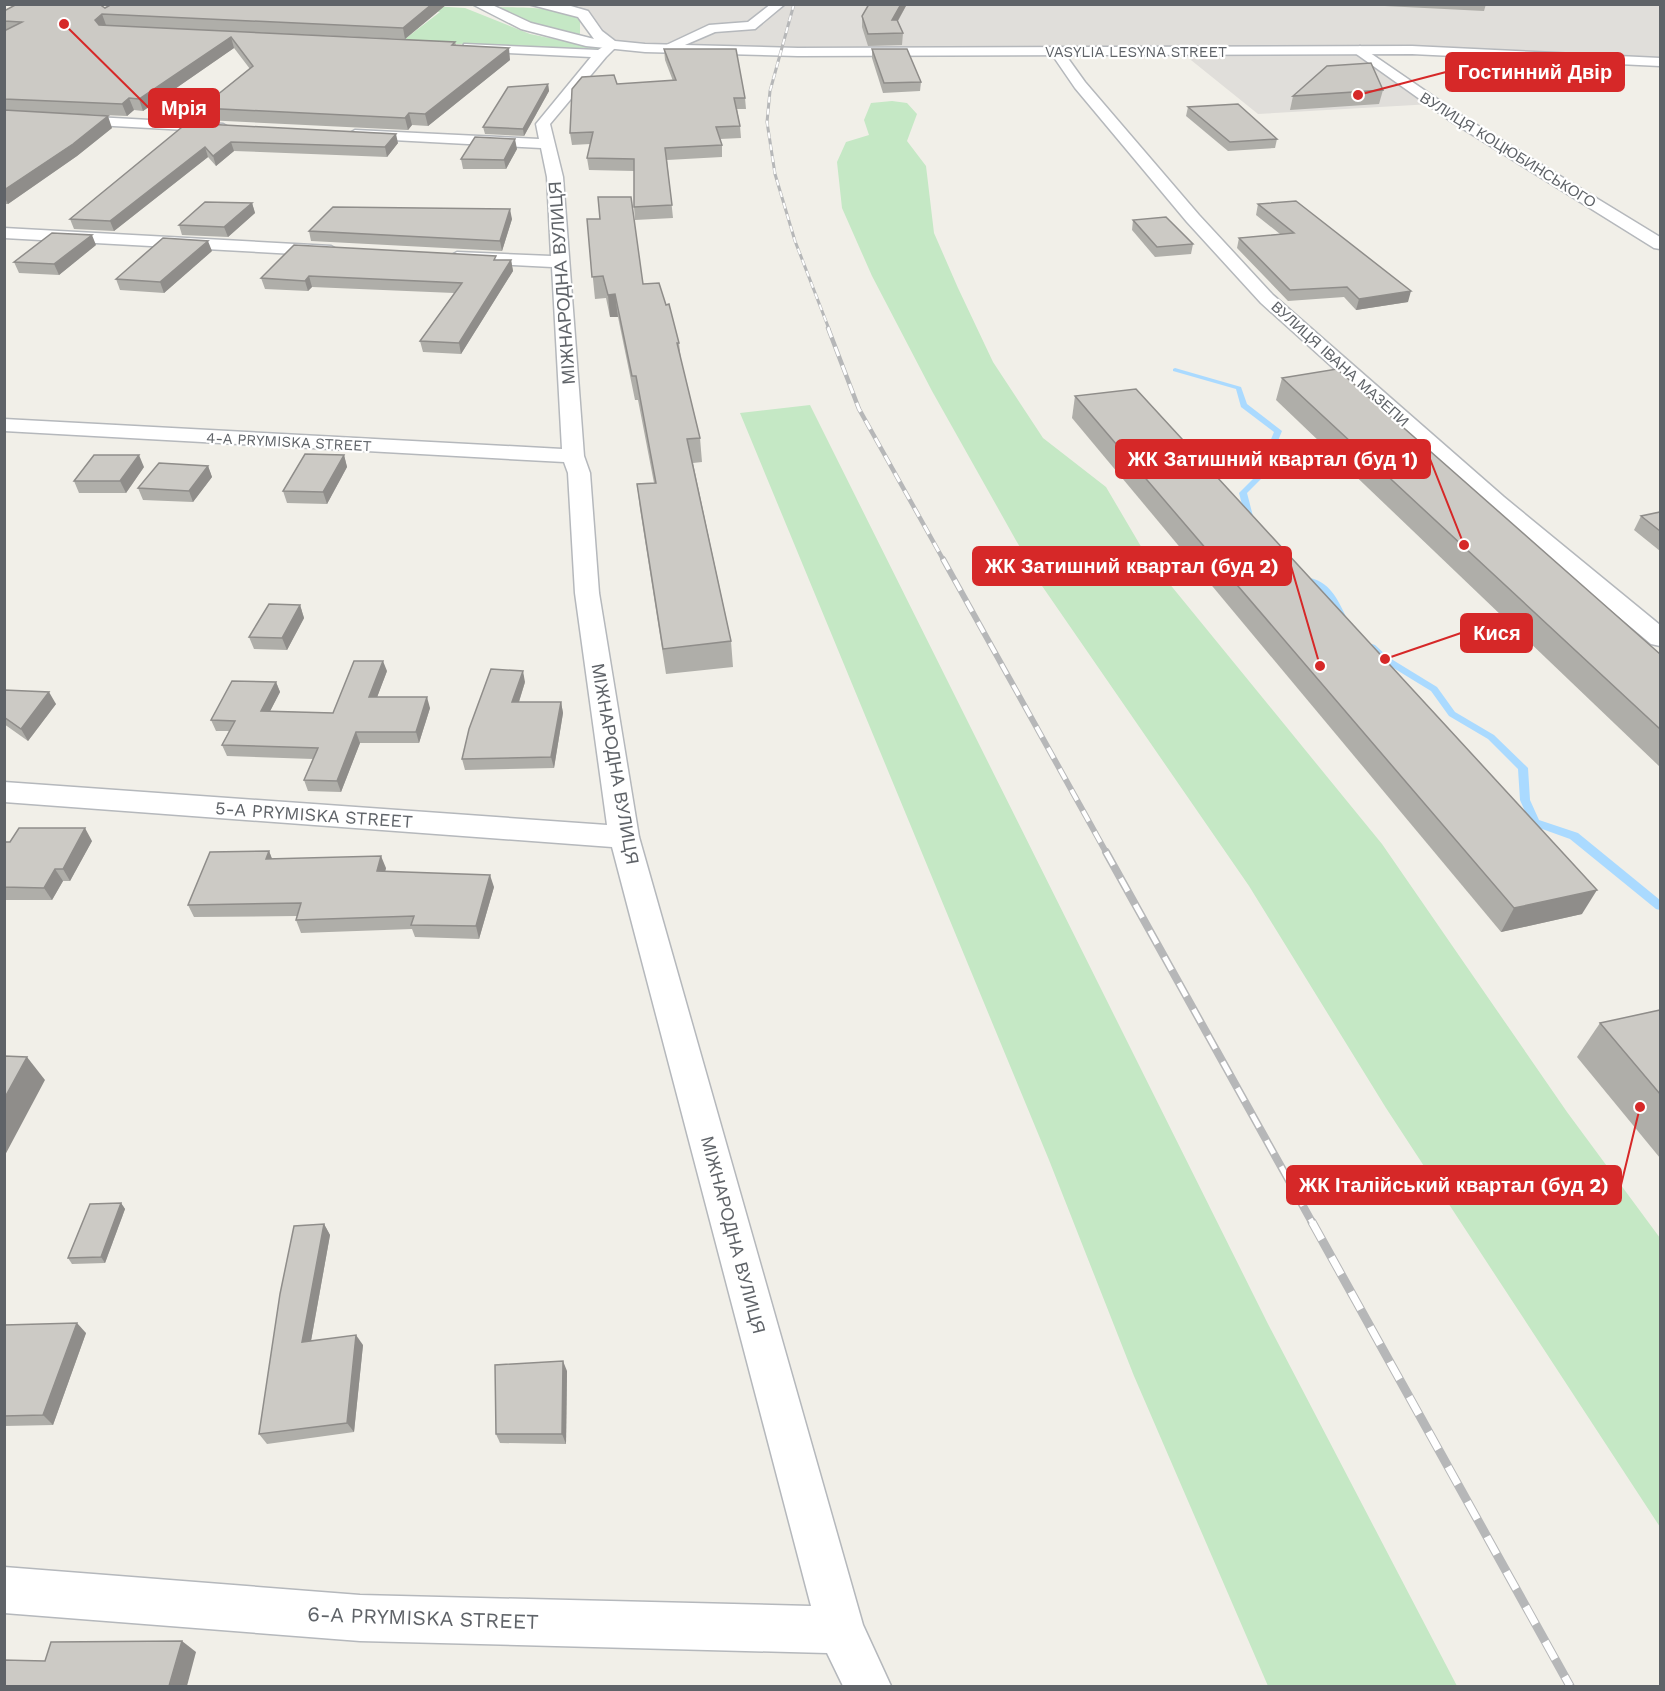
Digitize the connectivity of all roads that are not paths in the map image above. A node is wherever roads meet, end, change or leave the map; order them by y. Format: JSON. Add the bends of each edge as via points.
{"nodes":[{"id":1,"x":478,"y":4,"type":"edge"},
{"id":2,"x":534,"y":4,"type":"edge"},
{"id":3,"x":779,"y":4,"type":"edge"},
{"id":4,"x":461,"y":47,"type":"edge"},
{"id":5,"x":666,"y":48,"type":"junction"},
{"id":6,"x":607,"y":49,"type":"junction"},
{"id":7,"x":1359,"y":50,"type":"junction"},
{"id":8,"x":1057,"y":53,"type":"junction"},
{"id":9,"x":1660,"y":62,"type":"edge"},
{"id":10,"x":4,"y":116,"type":"edge"},
{"id":11,"x":237,"y":128,"type":"edge"},
{"id":12,"x":344,"y":134,"type":"edge"},
{"id":13,"x":546,"y":144,"type":"junction"},
{"id":14,"x":4,"y":232,"type":"edge"},
{"id":15,"x":1660,"y":244,"type":"edge"},
{"id":16,"x":346,"y":252,"type":"edge"},
{"id":17,"x":440,"y":256,"type":"edge"},
{"id":18,"x":559,"y":262,"type":"junction"},
{"id":19,"x":4,"y":425,"type":"edge"},
{"id":20,"x":573,"y":456,"type":"junction"},
{"id":21,"x":1660,"y":638,"type":"edge"},
{"id":22,"x":4,"y":792,"type":"edge"},
{"id":23,"x":624,"y":837,"type":"junction"},
{"id":24,"x":4,"y":1590,"type":"edge"},
{"id":25,"x":841,"y":1630,"type":"junction"},
{"id":26,"x":867,"y":1686,"type":"edge"}],
"edges":[{"from":1,"to":6,"type":"street","name":"VASYLIA LESYNA STREET","via":[[526,26]]},
{"from":2,"to":6,"type":"street","via":[[583,14]]},
{"from":3,"to":5,"type":"street","via":[[751,26],[713,28]]},
{"from":4,"to":6,"type":"street"},
{"from":5,"to":6,"type":"street","name":"VASYLIA LESYNA STREET"},
{"from":5,"to":8,"type":"street","name":"VASYLIA LESYNA STREET"},
{"from":6,"to":13,"type":"street","name":"МІЖНАРОДНА ВУЛИЦЯ","via":[[543,124]]},
{"from":7,"to":8,"type":"street","name":"VASYLIA LESYNA STREET"},
{"from":7,"to":9,"type":"street","name":"VASYLIA LESYNA STREET"},
{"from":7,"to":15,"type":"street","name":"ВУЛИЦЯ КОЦЮБИНСЬКОГО","via":[[1457,119]]},
{"from":8,"to":21,"type":"street","name":"ВУЛИЦЯ ІВАНА МАЗЕПИ","via":[[1077,84],[1259,291],[1496,502]]},
{"from":10,"to":11,"type":"street"},
{"from":12,"to":13,"type":"street"},
{"from":13,"to":18,"type":"street","name":"МІЖНАРОДНА ВУЛИЦЯ","via":[[555,177]]},
{"from":14,"to":16,"type":"street"},
{"from":17,"to":18,"type":"street"},
{"from":18,"to":20,"type":"street","name":"МІЖНАРОДНА ВУЛИЦЯ"},
{"from":19,"to":20,"type":"street","name":"4-A PRYMISKA STREET"},
{"from":20,"to":23,"type":"street","name":"МІЖНАРОДНА ВУЛИЦЯ","via":[[579,473],[587,593]]},
{"from":22,"to":23,"type":"street","name":"5-A PRYMISKA STREET"},
{"from":23,"to":25,"type":"street","name":"МІЖНАРОДНА ВУЛИЦЯ"},
{"from":24,"to":25,"type":"street","name":"6-A PRYMISKA STREET","via":[[360,1618]]},
{"from":25,"to":26,"type":"street","name":"МІЖНАРОДНА ВУЛИЦЯ"}]}
